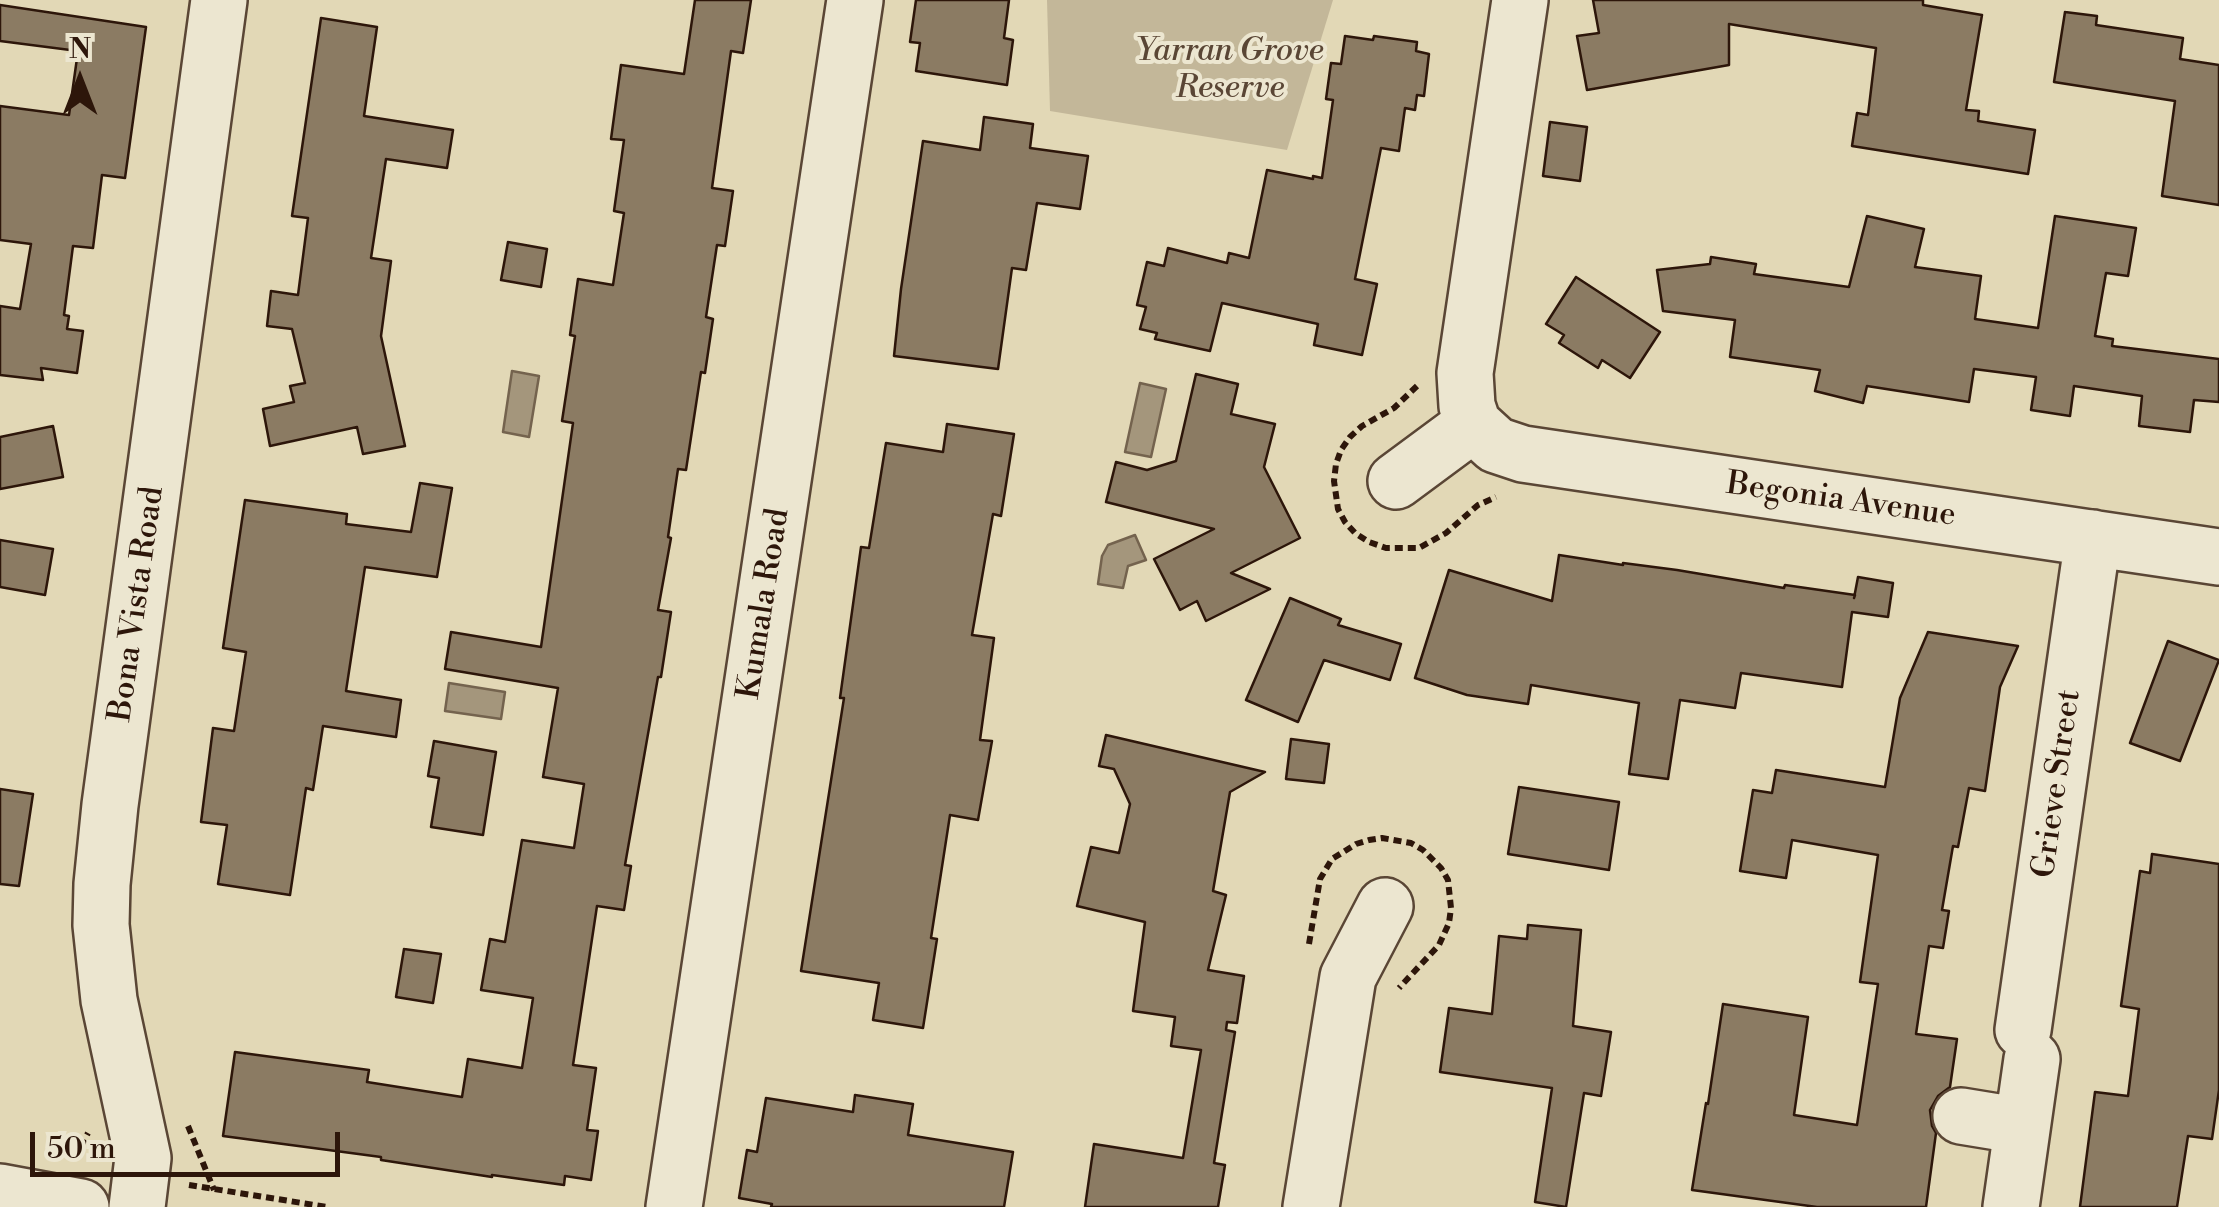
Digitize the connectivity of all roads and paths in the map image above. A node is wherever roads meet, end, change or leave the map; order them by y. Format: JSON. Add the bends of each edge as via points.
{"nodes":[{"id":1,"x":220,"y":0,"type":"edge"},
{"id":2,"x":856,"y":0,"type":"edge"},
{"id":3,"x":1520,"y":0,"type":"edge"},
{"id":4,"x":1473,"y":424,"type":"junction"},
{"id":5,"x":1396,"y":480,"type":"dead end"},
{"id":6,"x":2093,"y":538,"type":"junction"},
{"id":7,"x":2219,"y":557,"type":"edge"},
{"id":8,"x":1385,"y":906,"type":"dead end"},
{"id":9,"x":1960,"y":1116,"type":"dead end"},
{"id":10,"x":187,"y":1124,"type":"dead end"},
{"id":11,"x":2022,"y":1126,"type":"junction"},
{"id":12,"x":189,"y":1185,"type":"dead end"},
{"id":13,"x":214,"y":1190,"type":"junction"},
{"id":14,"x":0,"y":1192,"type":"edge"},
{"id":15,"x":82,"y":1207,"type":"edge"},
{"id":16,"x":137,"y":1207,"type":"edge"},
{"id":17,"x":327,"y":1207,"type":"edge"},
{"id":18,"x":674,"y":1207,"type":"edge"},
{"id":19,"x":1311,"y":1207,"type":"edge"},
{"id":20,"x":2010,"y":1207,"type":"edge"}],
"edges":[{"from":1,"to":16,"type":"street","name":"Bona Vista Road","via":[[102,884],[109,1000],[143,1158]]},
{"from":2,"to":18,"type":"street","name":"Kumala Road"},
{"from":3,"to":4,"type":"street","via":[[1465,373]]},
{"from":4,"to":5,"type":"street"},
{"from":4,"to":6,"type":"street","name":"Begonia Avenue","via":[[1496,445],[1523,454]]},
{"from":6,"to":7,"type":"street","name":"Begonia Avenue"},
{"from":6,"to":11,"type":"street","name":"Grieve Street"},
{"from":8,"to":19,"type":"street","via":[[1348,977]]},
{"from":9,"to":11,"type":"street"},
{"from":10,"to":13,"type":"path"},
{"from":11,"to":20,"type":"street","name":"Grieve Street"},
{"from":12,"to":13,"type":"path"},
{"from":13,"to":17,"type":"path"},
{"from":14,"to":15,"type":"street"}]}
